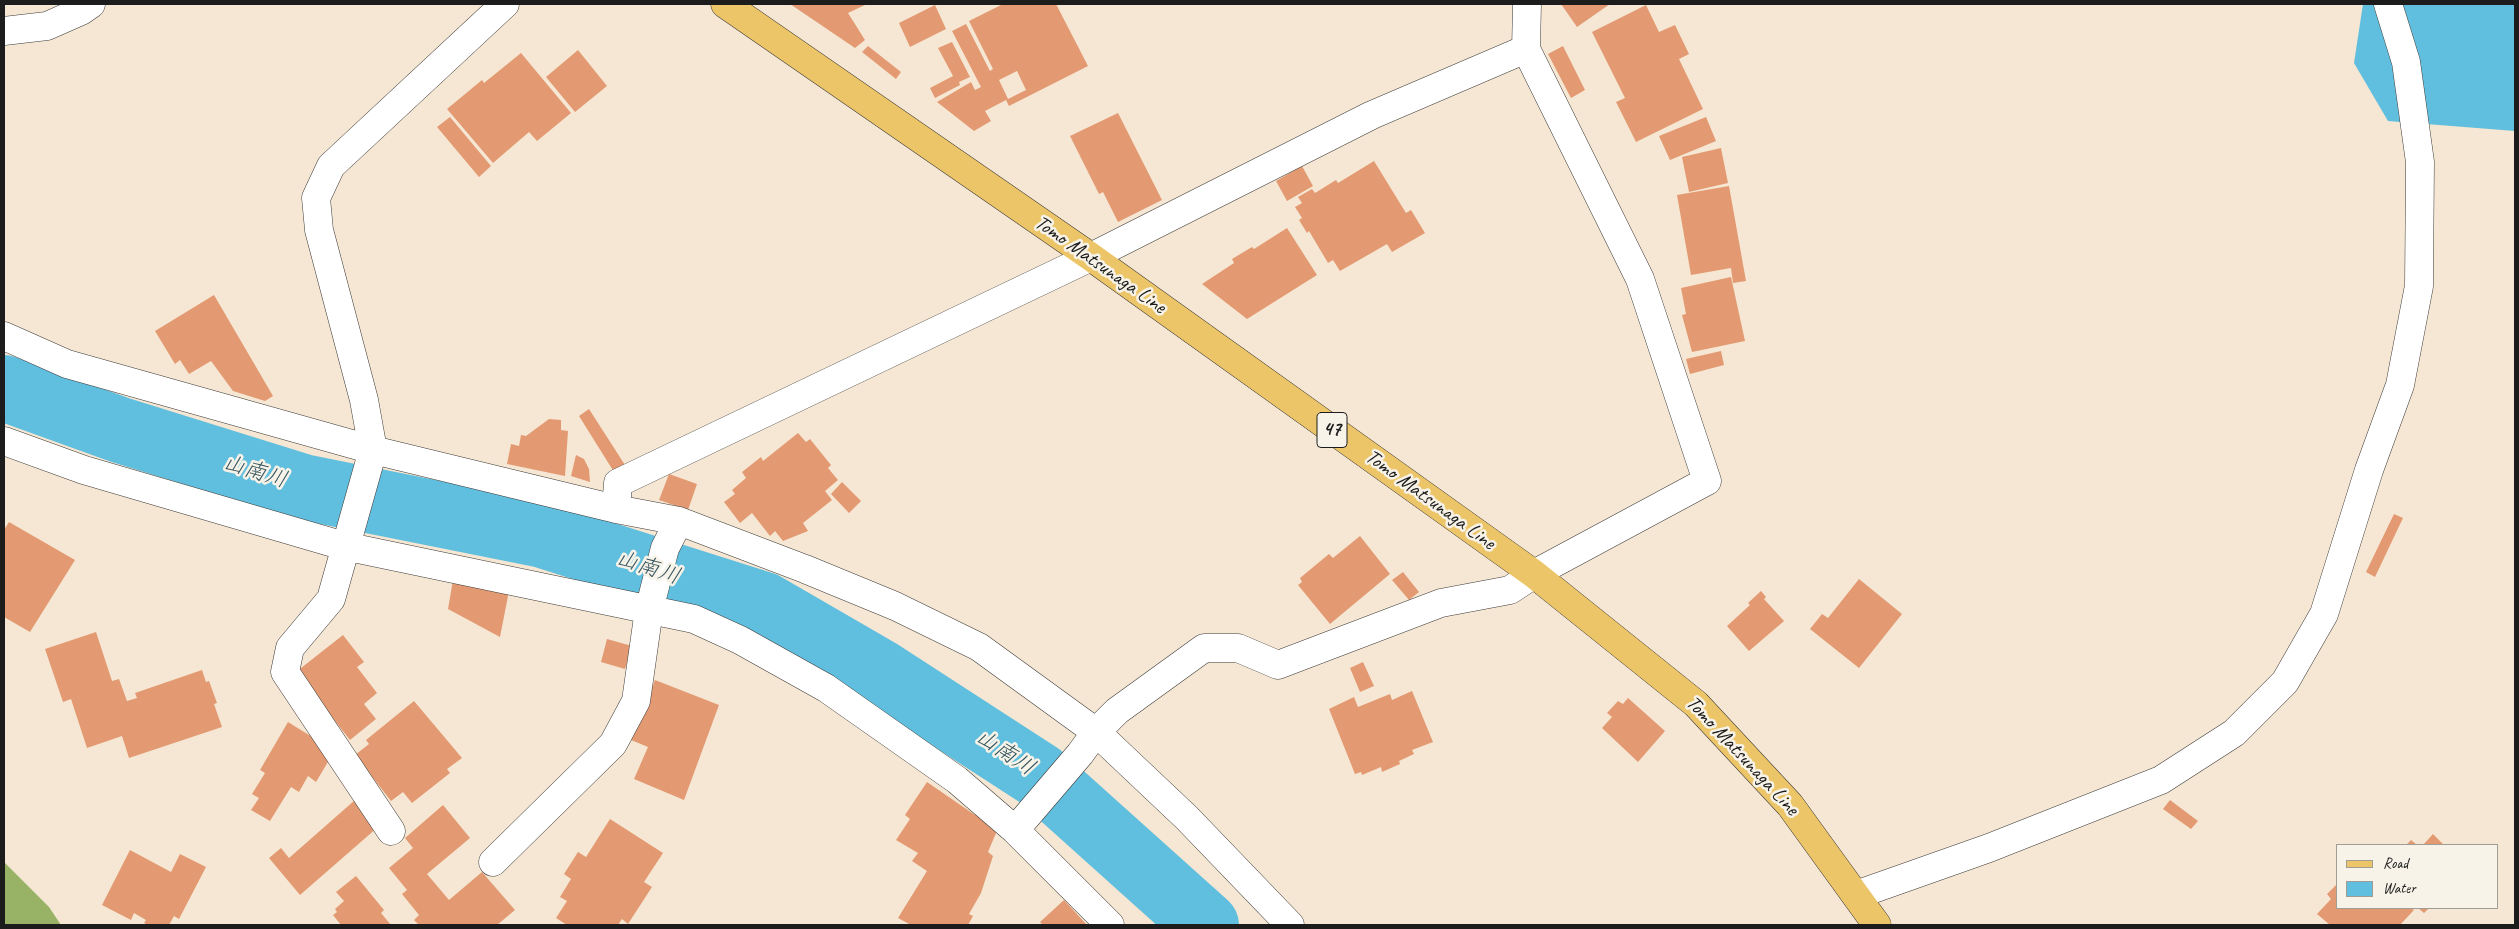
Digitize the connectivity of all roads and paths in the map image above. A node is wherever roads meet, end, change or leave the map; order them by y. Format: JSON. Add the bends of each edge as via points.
{"nodes":[{"id":1,"x":90,"y":4,"type":"edge"},
{"id":2,"x":506,"y":4,"type":"edge"},
{"id":3,"x":725,"y":4,"type":"edge"},
{"id":4,"x":1528,"y":4,"type":"edge"},
{"id":5,"x":2388,"y":4,"type":"edge"},
{"id":6,"x":4,"y":31,"type":"edge"},
{"id":7,"x":1526,"y":49,"type":"junction"},
{"id":8,"x":1091,"y":258,"type":"junction"},
{"id":9,"x":4,"y":336,"type":"edge"},
{"id":10,"x":4,"y":442,"type":"edge"},
{"id":11,"x":369,"y":462,"type":"junction"},
{"id":12,"x":616,"y":509,"type":"junction"},
{"id":13,"x":679,"y":521,"type":"junction"},
{"id":14,"x":348,"y":537,"type":"junction"},
{"id":15,"x":1534,"y":574,"type":"junction"},
{"id":16,"x":651,"y":602,"type":"junction"},
{"id":17,"x":1088,"y":743,"type":"junction"},
{"id":18,"x":1021,"y":824,"type":"junction"},
{"id":19,"x":392,"y":832,"type":"dead end"},
{"id":20,"x":493,"y":862,"type":"dead end"},
{"id":21,"x":1856,"y":895,"type":"junction"},
{"id":22,"x":1110,"y":925,"type":"edge"},
{"id":23,"x":1290,"y":925,"type":"edge"},
{"id":24,"x":1877,"y":925,"type":"edge"}],
"edges":[{"from":1,"to":6,"type":"street","via":[[48,26]]},
{"from":2,"to":11,"type":"street","via":[[331,166],[316,198],[319,230],[364,400]]},
{"from":3,"to":8,"type":"main road","name":"Tomo Matsunaga Line","number":"47"},
{"from":4,"to":7,"type":"street"},
{"from":5,"to":21,"type":"street","via":[[2406,62],[2420,162],[2419,286],[2400,385],[2324,614],[2285,682],[2234,733],[2161,780],[1989,848]]},
{"from":7,"to":8,"type":"street","via":[[1372,115]]},
{"from":7,"to":15,"type":"street","via":[[1640,279],[1707,482]]},
{"from":8,"to":12,"type":"street","via":[[618,484]]},
{"from":8,"to":15,"type":"main road","name":"Tomo Matsunaga Line","number":"47"},
{"from":9,"to":11,"type":"street","via":[[67,364]]},
{"from":10,"to":14,"type":"street","via":[[84,470]]},
{"from":11,"to":12,"type":"street"},
{"from":11,"to":14,"type":"street"},
{"from":12,"to":13,"type":"street"},
{"from":13,"to":16,"type":"street","via":[[665,548]]},
{"from":13,"to":17,"type":"street","via":[[886,602],[979,647]]},
{"from":14,"to":16,"type":"street"},
{"from":14,"to":19,"type":"street","via":[[331,600],[290,648],[285,672]]},
{"from":15,"to":17,"type":"street","via":[[1510,590],[1442,603],[1278,664],[1238,648],[1204,648],[1117,711]]},
{"from":15,"to":21,"type":"main road","name":"Tomo Matsunaga Line","number":"47","via":[[1696,704],[1790,804]]},
{"from":16,"to":18,"type":"street","via":[[740,640],[826,688]]},
{"from":16,"to":20,"type":"street","via":[[636,702],[613,744]]},
{"from":17,"to":18,"type":"street"},
{"from":17,"to":23,"type":"street","via":[[1187,818]]},
{"from":18,"to":22,"type":"street"},
{"from":21,"to":24,"type":"main road","name":"Tomo Matsunaga Line","number":"47"}]}
